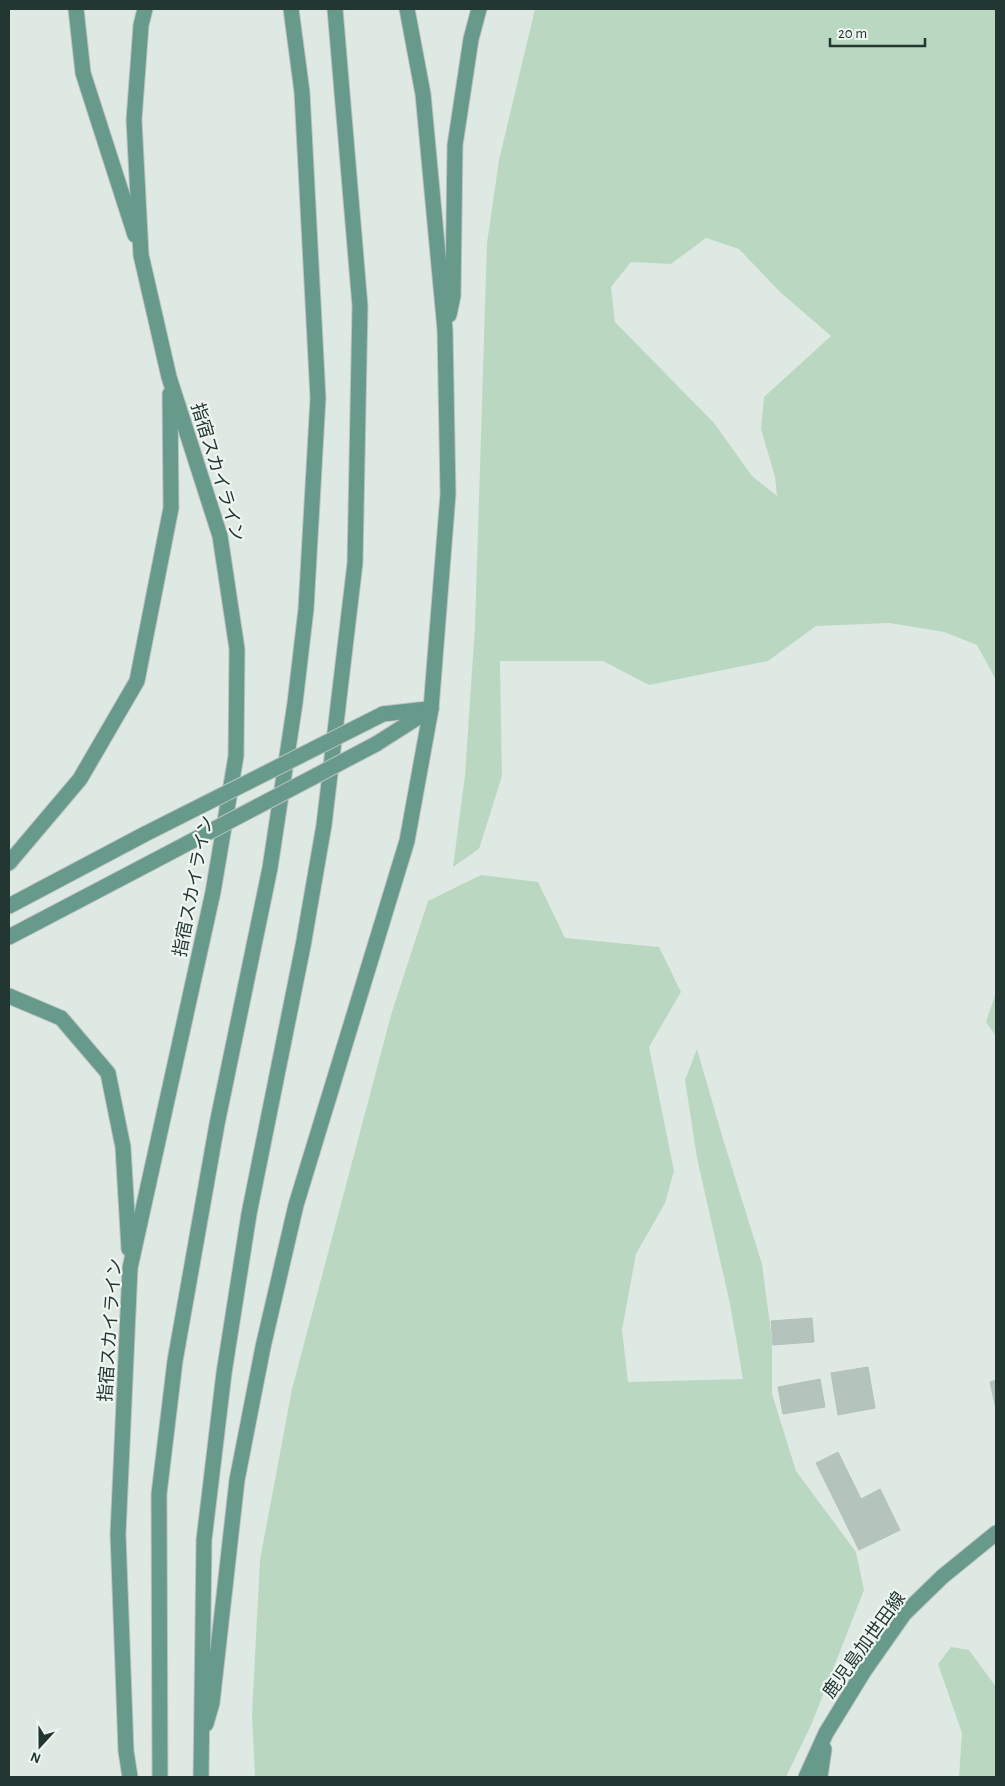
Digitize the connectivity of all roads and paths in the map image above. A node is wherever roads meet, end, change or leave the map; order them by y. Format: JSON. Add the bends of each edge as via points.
{"nodes":[{"id":1,"x":76,"y":9,"type":"edge"},
{"id":2,"x":145,"y":9,"type":"edge"},
{"id":3,"x":291,"y":9,"type":"edge"},
{"id":4,"x":335,"y":9,"type":"edge"},
{"id":5,"x":408,"y":9,"type":"edge"},
{"id":6,"x":479,"y":9,"type":"edge"},
{"id":7,"x":141,"y":255,"type":"junction"},
{"id":8,"x":446,"y":330,"type":"junction"},
{"id":9,"x":170,"y":377,"type":"junction"},
{"id":10,"x":431,"y":709,"type":"junction"},
{"id":11,"x":9,"y":863,"type":"edge"},
{"id":12,"x":9,"y":906,"type":"edge"},
{"id":13,"x":9,"y":937,"type":"edge"},
{"id":14,"x":9,"y":996,"type":"edge"},
{"id":15,"x":130,"y":1268,"type":"junction"},
{"id":16,"x":996,"y":1532,"type":"edge"},
{"id":17,"x":826,"y":1733,"type":"junction"},
{"id":18,"x":201,"y":1740,"type":"junction"},
{"id":19,"x":130,"y":1777,"type":"edge"},
{"id":20,"x":160,"y":1777,"type":"edge"},
{"id":21,"x":201,"y":1777,"type":"edge"},
{"id":22,"x":806,"y":1777,"type":"edge"},
{"id":23,"x":820,"y":1777,"type":"edge"}],
"edges":[{"from":1,"to":7,"type":"main road","via":[[83,73]]},
{"from":2,"to":7,"type":"main road","name":"指宿スカイライン","via":[[134,120]]},
{"from":3,"to":20,"type":"main road","via":[[302,92],[318,398],[306,609],[265,898],[217,1124],[175,1361],[159,1494]]},
{"from":4,"to":18,"type":"main road","via":[[360,306],[355,563],[324,825],[249,1214],[224,1373],[204,1540]]},
{"from":5,"to":8,"type":"main road","via":[[423,94]]},
{"from":6,"to":8,"type":"main road","via":[[471,39],[456,145],[453,296]]},
{"from":7,"to":9,"type":"main road","name":"指宿スカイライン"},
{"from":8,"to":10,"type":"main road","via":[[448,494]]},
{"from":9,"to":11,"type":"main road","via":[[171,508],[137,681],[80,779]]},
{"from":9,"to":15,"type":"main road","name":"指宿スカイライン","via":[[220,536],[237,649],[236,756],[213,892]]},
{"from":10,"to":12,"type":"main road","bridge":true,"via":[[383,714]]},
{"from":10,"to":13,"type":"main road","bridge":true,"via":[[376,744]]},
{"from":10,"to":18,"type":"main road","via":[[407,841],[296,1205],[263,1347],[237,1480],[212,1703]]},
{"from":14,"to":15,"type":"main road","via":[[61,1018],[108,1073],[123,1147]]},
{"from":15,"to":19,"type":"main road","name":"指宿スカイライン","via":[[118,1534],[126,1752]]},
{"from":16,"to":17,"type":"main road","name":"鹿児島加世田線","via":[[904,1614]]},
{"from":17,"to":22,"type":"main road","name":"鹿児島加世田線"},
{"from":17,"to":23,"type":"main road"},
{"from":18,"to":21,"type":"main road"}]}
